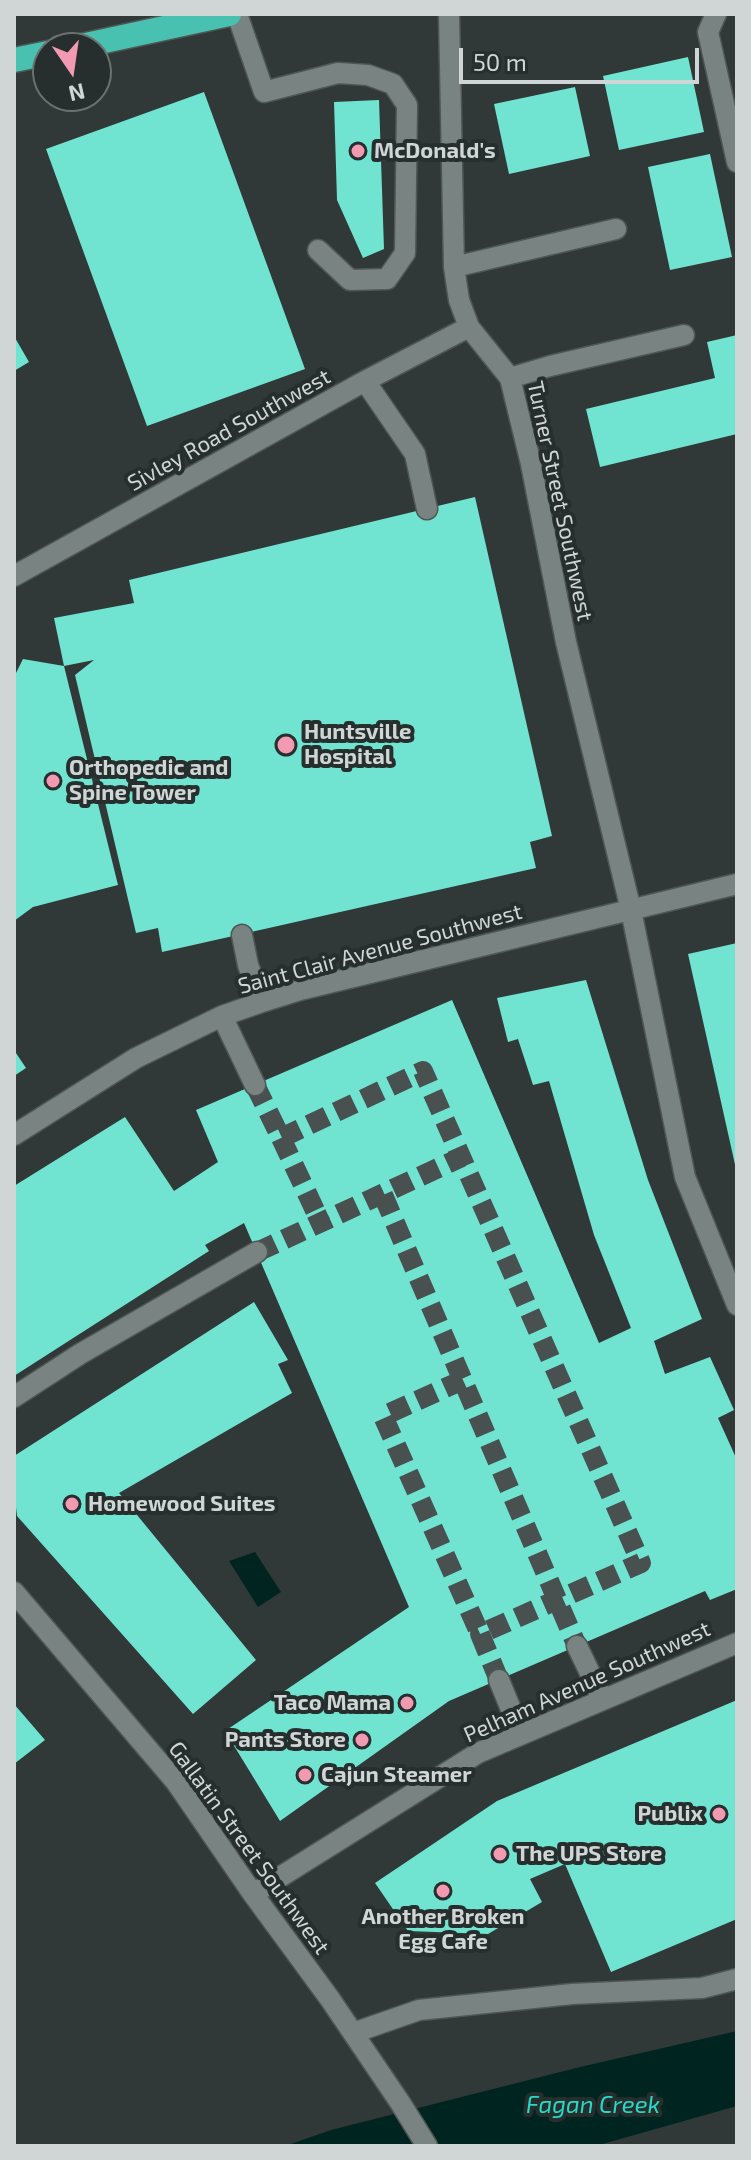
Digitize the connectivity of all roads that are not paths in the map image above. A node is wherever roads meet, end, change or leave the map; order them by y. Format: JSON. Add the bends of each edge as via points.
{"nodes":[{"id":1,"x":229,"y":14,"type":"edge"},
{"id":2,"x":237,"y":14,"type":"edge"},
{"id":3,"x":449,"y":14,"type":"edge"},
{"id":4,"x":716,"y":14,"type":"edge"},
{"id":5,"x":112,"y":39,"type":"edge"},
{"id":6,"x":737,"y":162,"type":"edge"},
{"id":7,"x":616,"y":229,"type":"dead end"},
{"id":8,"x":318,"y":250,"type":"dead end"},
{"id":9,"x":454,"y":267,"type":"junction"},
{"id":10,"x":469,"y":327,"type":"junction"},
{"id":11,"x":684,"y":335,"type":"dead end"},
{"id":12,"x":510,"y":378,"type":"junction"},
{"id":13,"x":365,"y":381,"type":"junction"},
{"id":14,"x":427,"y":509,"type":"dead end"},
{"id":15,"x":14,"y":576,"type":"edge"},
{"id":16,"x":737,"y":884,"type":"edge"},
{"id":17,"x":631,"y":910,"type":"junction"},
{"id":18,"x":242,"y":935,"type":"dead end"},
{"id":19,"x":262,"y":1002,"type":"junction"},
{"id":20,"x":222,"y":1016,"type":"junction"},
{"id":21,"x":255,"y":1085,"type":"tunnel mouth"},
{"id":22,"x":14,"y":1135,"type":"edge"},
{"id":23,"x":257,"y":1252,"type":"tunnel mouth"},
{"id":24,"x":737,"y":1305,"type":"edge"},
{"id":25,"x":14,"y":1397,"type":"edge"},
{"id":26,"x":14,"y":1592,"type":"edge"},
{"id":27,"x":737,"y":1643,"type":"edge"},
{"id":28,"x":577,"y":1646,"type":"tunnel mouth"},
{"id":29,"x":499,"y":1680,"type":"tunnel mouth"},
{"id":30,"x":603,"y":1700,"type":"junction"},
{"id":31,"x":521,"y":1734,"type":"junction"},
{"id":32,"x":253,"y":1894,"type":"junction"},
{"id":33,"x":737,"y":1979,"type":"edge"},
{"id":34,"x":353,"y":2033,"type":"junction"},
{"id":35,"x":427,"y":2146,"type":"edge"}],
"edges":[{"from":1,"to":5,"type":"highway"},
{"from":2,"to":8,"type":"street","via":[[264,92],[338,73],[368,75],[393,84],[407,105],[405,253],[387,279],[350,280]]},
{"from":3,"to":9,"type":"street","name":"Turner Street Southwest"},
{"from":4,"to":6,"type":"street","via":[[708,32]]},
{"from":7,"to":9,"type":"street"},
{"from":9,"to":10,"type":"street","name":"Turner Street Southwest"},
{"from":10,"to":12,"type":"street","name":"Turner Street Southwest"},
{"from":10,"to":13,"type":"street","name":"Sivley Road Southwest"},
{"from":11,"to":12,"type":"street"},
{"from":12,"to":17,"type":"street","name":"Turner Street Southwest"},
{"from":13,"to":14,"type":"street","via":[[415,454]]},
{"from":13,"to":15,"type":"street","name":"Sivley Road Southwest"},
{"from":16,"to":17,"type":"street","name":"Saint Clair Avenue Southwest"},
{"from":17,"to":19,"type":"street","name":"Saint Clair Avenue Southwest"},
{"from":17,"to":24,"type":"street","name":"Turner Street Southwest","via":[[685,1177]]},
{"from":18,"to":19,"type":"street"},
{"from":19,"to":20,"type":"street","name":"Saint Clair Avenue Southwest"},
{"from":20,"to":21,"type":"street"},
{"from":20,"to":22,"type":"street","name":"Saint Clair Avenue Southwest","via":[[136,1058]]},
{"from":23,"to":25,"type":"street"},
{"from":26,"to":32,"type":"street","name":"Gallatin Street Southwest","via":[[176,1782]]},
{"from":27,"to":30,"type":"street","name":"Pelham Avenue Southwest"},
{"from":28,"to":30,"type":"street"},
{"from":29,"to":31,"type":"street"},
{"from":30,"to":31,"type":"street","name":"Pelham Avenue Southwest"},
{"from":31,"to":32,"type":"street","name":"Pelham Avenue Southwest","via":[[478,1753]]},
{"from":32,"to":34,"type":"street","name":"Gallatin Street Southwest"},
{"from":33,"to":34,"type":"street","via":[[702,1988],[572,1994],[419,2010]]},
{"from":34,"to":35,"type":"street","name":"Gallatin Street Southwest"}]}
